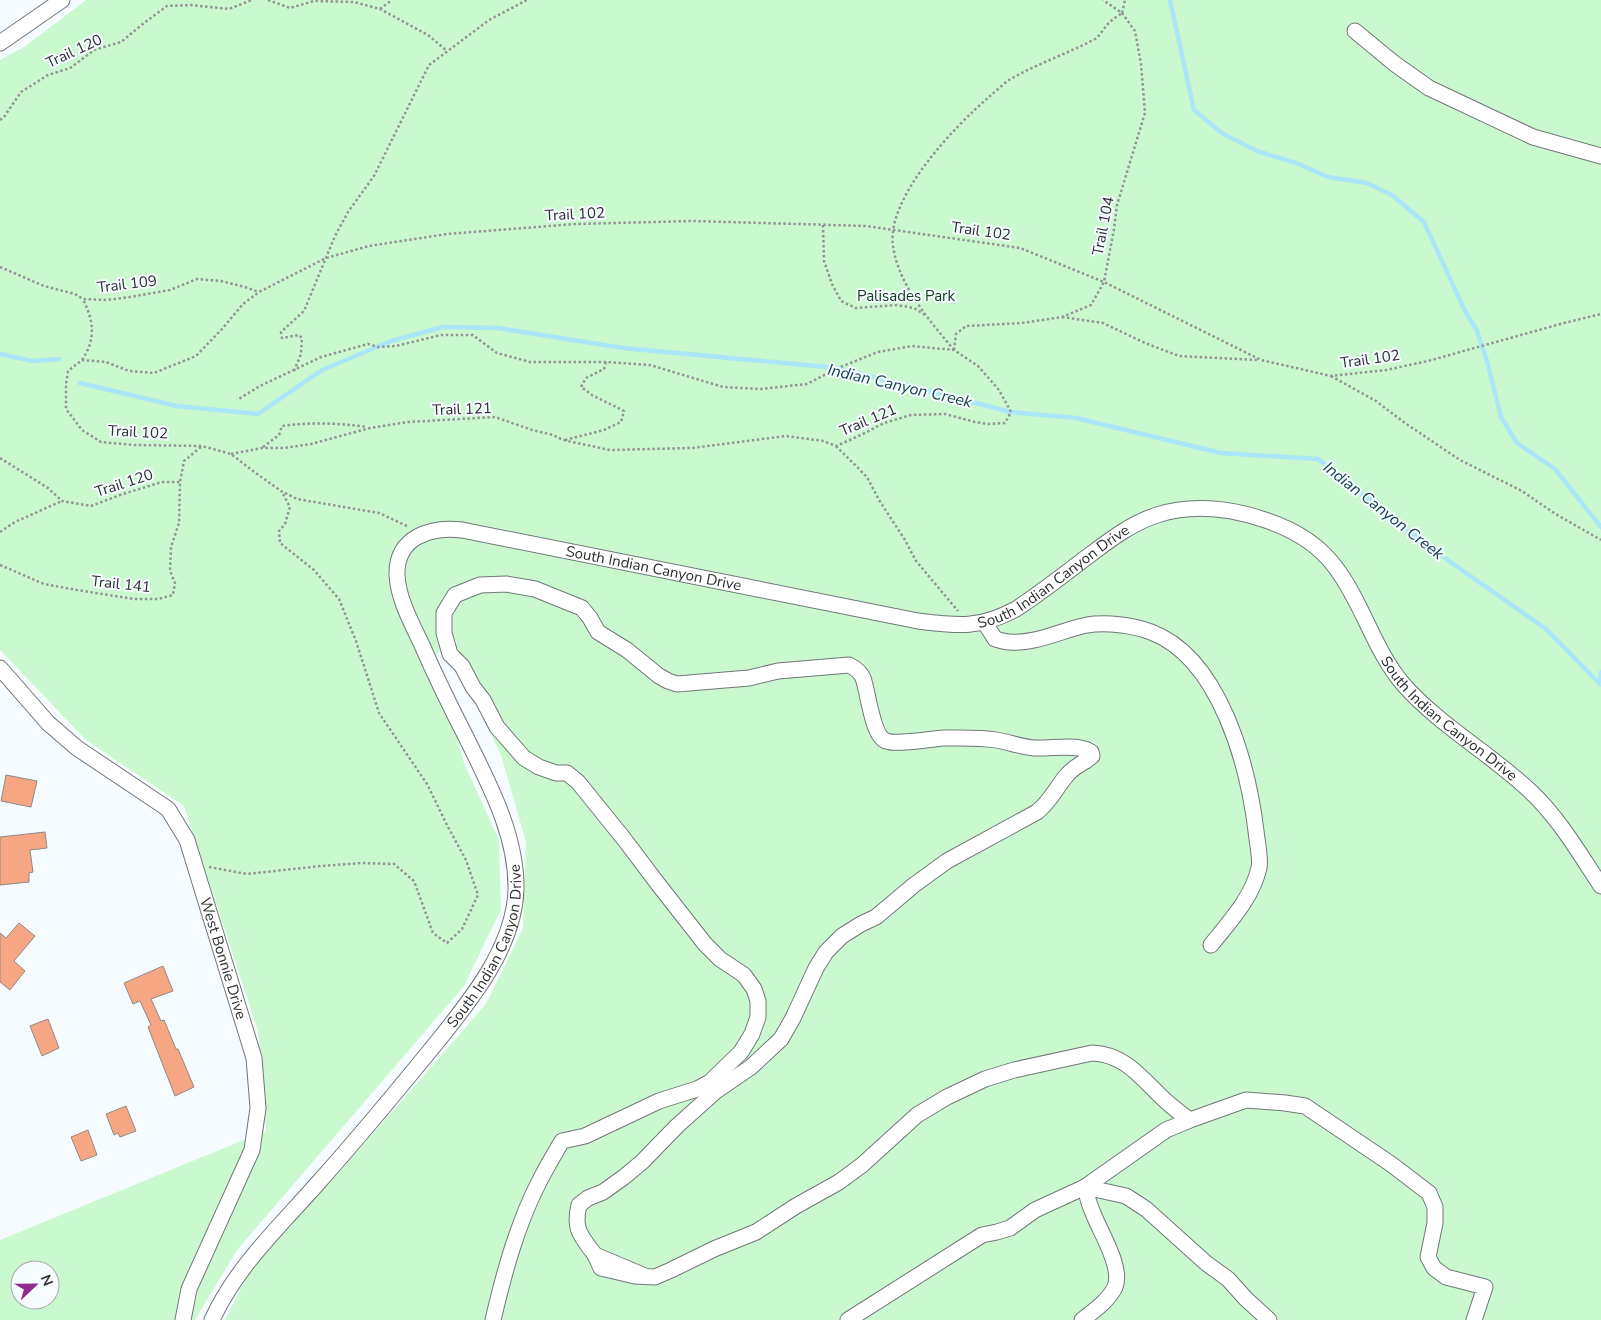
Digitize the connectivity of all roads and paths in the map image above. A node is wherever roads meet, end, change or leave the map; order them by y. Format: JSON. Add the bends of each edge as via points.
{"nodes":[{"id":1,"x":62,"y":0,"type":"edge"},
{"id":2,"x":252,"y":0,"type":"edge"},
{"id":3,"x":268,"y":0,"type":"edge"},
{"id":4,"x":392,"y":0,"type":"edge"},
{"id":5,"x":527,"y":0,"type":"edge"},
{"id":6,"x":1103,"y":0,"type":"edge"},
{"id":7,"x":1125,"y":0,"type":"edge"},
{"id":8,"x":380,"y":9,"type":"junction"},
{"id":9,"x":1122,"y":13,"type":"junction"},
{"id":10,"x":1355,"y":32,"type":"dead end"},
{"id":11,"x":0,"y":43,"type":"edge"},
{"id":12,"x":447,"y":51,"type":"junction"},
{"id":13,"x":0,"y":120,"type":"edge"},
{"id":14,"x":1601,"y":156,"type":"edge"},
{"id":15,"x":823,"y":225,"type":"junction"},
{"id":16,"x":892,"y":230,"type":"junction"},
{"id":17,"x":326,"y":258,"type":"junction"},
{"id":18,"x":0,"y":267,"type":"edge"},
{"id":19,"x":1104,"y":282,"type":"junction"},
{"id":20,"x":259,"y":292,"type":"junction"},
{"id":21,"x":83,"y":299,"type":"junction"},
{"id":22,"x":1601,"y":314,"type":"edge"},
{"id":23,"x":927,"y":316,"type":"junction"},
{"id":24,"x":1062,"y":317,"type":"junction"},
{"id":25,"x":954,"y":350,"type":"junction"},
{"id":26,"x":82,"y":360,"type":"junction"},
{"id":27,"x":1261,"y":360,"type":"junction"},
{"id":28,"x":606,"y":362,"type":"junction"},
{"id":29,"x":294,"y":371,"type":"junction"},
{"id":30,"x":1331,"y":376,"type":"junction"},
{"id":31,"x":237,"y":400,"type":"dead end"},
{"id":32,"x":370,"y":428,"type":"junction"},
{"id":33,"x":563,"y":440,"type":"junction"},
{"id":34,"x":202,"y":446,"type":"junction"},
{"id":35,"x":836,"y":446,"type":"junction"},
{"id":36,"x":262,"y":448,"type":"junction"},
{"id":37,"x":231,"y":454,"type":"junction"},
{"id":38,"x":0,"y":458,"type":"edge"},
{"id":39,"x":180,"y":482,"type":"junction"},
{"id":40,"x":281,"y":491,"type":"junction"},
{"id":41,"x":62,"y":501,"type":"junction"},
{"id":42,"x":0,"y":532,"type":"edge"},
{"id":43,"x":422,"y":534,"type":"junction"},
{"id":44,"x":1601,"y":540,"type":"edge"},
{"id":45,"x":0,"y":565,"type":"edge"},
{"id":46,"x":985,"y":622,"type":"junction"},
{"id":47,"x":969,"y":625,"type":"junction"},
{"id":48,"x":0,"y":668,"type":"edge"},
{"id":49,"x":195,"y":866,"type":"junction"},
{"id":50,"x":1601,"y":886,"type":"edge"},
{"id":51,"x":1211,"y":944,"type":"dead end"},
{"id":52,"x":1190,"y":1120,"type":"junction"},
{"id":53,"x":1086,"y":1187,"type":"junction"},
{"id":54,"x":183,"y":1320,"type":"edge"},
{"id":55,"x":212,"y":1320,"type":"edge"},
{"id":56,"x":493,"y":1320,"type":"edge"},
{"id":57,"x":848,"y":1320,"type":"edge"},
{"id":58,"x":1082,"y":1320,"type":"edge"},
{"id":59,"x":1270,"y":1320,"type":"edge"},
{"id":60,"x":1474,"y":1320,"type":"edge"}],
"edges":[{"from":1,"to":11,"type":"street"},
{"from":2,"to":13,"type":"path","name":"Trail 120","via":[[229,9],[167,6],[121,42],[94,50],[70,68],[48,75],[21,92]]},
{"from":3,"to":8,"type":"path","via":[[290,8],[314,1],[354,2]]},
{"from":4,"to":8,"type":"path"},
{"from":5,"to":12,"type":"path","via":[[489,20]]},
{"from":6,"to":9,"type":"path"},
{"from":7,"to":9,"type":"path"},
{"from":8,"to":12,"type":"path","via":[[428,35]]},
{"from":9,"to":16,"type":"path","via":[[1097,38],[1008,81],[971,112],[935,152],[906,194]]},
{"from":9,"to":19,"type":"path","name":"Trail 104","via":[[1135,31],[1142,64],[1145,113],[1117,205]]},
{"from":10,"to":14,"type":"street","via":[[1429,88],[1533,137]]},
{"from":12,"to":17,"type":"path","via":[[429,65],[374,176],[348,212]]},
{"from":15,"to":16,"type":"path","name":"Trail 102"},
{"from":15,"to":17,"type":"path","name":"Trail 102","via":[[693,221],[576,224],[447,234],[369,246]]},
{"from":15,"to":23,"type":"path","via":[[824,261],[841,301],[856,308],[897,305],[914,308]]},
{"from":16,"to":19,"type":"path","name":"Trail 102","via":[[1020,248]]},
{"from":16,"to":23,"type":"path","via":[[900,271]]},
{"from":17,"to":20,"type":"path","name":"Trail 102"},
{"from":17,"to":29,"type":"path","via":[[304,311],[281,332],[282,338],[298,335],[302,338],[301,354]]},
{"from":18,"to":21,"type":"path","name":"Trail 109"},
{"from":19,"to":24,"type":"path","name":"Trail 104","via":[[1090,305]]},
{"from":19,"to":27,"type":"path","name":"Trail 102"},
{"from":20,"to":21,"type":"path","name":"Trail 109","via":[[221,281],[197,280],[170,290],[130,297]]},
{"from":20,"to":26,"type":"path","name":"Trail 102","via":[[243,304],[196,356],[154,373]]},
{"from":21,"to":26,"type":"path","via":[[90,314],[92,334],[90,349]]},
{"from":22,"to":30,"type":"path","name":"Trail 102","via":[[1428,361]]},
{"from":23,"to":25,"type":"path"},
{"from":24,"to":25,"type":"path","name":"Trail 104","via":[[966,326],[956,334]]},
{"from":24,"to":27,"type":"path","via":[[1103,323],[1179,356]]},
{"from":25,"to":28,"type":"path","name":"Trail 121","via":[[912,346],[878,352],[807,384],[761,389],[723,387],[650,365]]},
{"from":25,"to":35,"type":"path","name":"Trail 121","via":[[978,366],[999,390],[1011,412],[1005,423],[988,424],[945,414],[911,415],[884,422]]},
{"from":26,"to":34,"type":"path","name":"Trail 102","via":[[68,371],[66,409],[82,430],[101,442]]},
{"from":27,"to":30,"type":"path","name":"Trail 102"},
{"from":28,"to":29,"type":"path","name":"Trail 121","via":[[530,362],[497,353],[473,335],[442,335],[396,346],[368,344],[321,357]]},
{"from":28,"to":33,"type":"path","via":[[604,369],[586,378],[581,386],[592,396],[624,411],[621,422],[604,430]]},
{"from":29,"to":31,"type":"path","name":"Trail 121"},
{"from":30,"to":44,"type":"path","via":[[1376,402],[1460,460],[1522,491]]},
{"from":32,"to":33,"type":"path","name":"Trail 121","via":[[408,422],[495,417]]},
{"from":32,"to":36,"type":"path","name":"Trail 121","via":[[311,444]]},
{"from":32,"to":36,"type":"path","via":[[341,424],[282,426],[279,435]]},
{"from":33,"to":35,"type":"path","name":"Trail 121","via":[[610,450],[692,448],[786,436]]},
{"from":34,"to":37,"type":"path","name":"Trail 102"},
{"from":34,"to":39,"type":"path","name":"Trail 141","via":[[184,461]]},
{"from":35,"to":47,"type":"path","via":[[867,477],[916,561]]},
{"from":36,"to":37,"type":"path","name":"Trail 121"},
{"from":37,"to":40,"type":"path","name":"Trail 102"},
{"from":38,"to":41,"type":"path","via":[[48,488]]},
{"from":39,"to":41,"type":"path","name":"Trail 120","via":[[162,482],[91,506]]},
{"from":39,"to":45,"type":"path","name":"Trail 141","via":[[179,523],[171,547],[170,572],[175,583],[172,595],[134,599],[76,590],[44,584]]},
{"from":40,"to":43,"type":"path","name":"Trail 102","via":[[297,499],[379,513]]},
{"from":40,"to":49,"type":"path","via":[[290,507],[285,524],[279,531],[280,543],[314,570],[339,599],[379,712],[427,784],[466,860],[478,895],[462,929],[448,943],[432,933],[414,881],[394,864],[362,863],[247,874]]},
{"from":41,"to":42,"type":"path","via":[[14,522]]},
{"from":43,"to":47,"type":"street","name":"South Indian Canyon Drive","via":[[450,528],[918,621]]},
{"from":43,"to":55,"type":"street","name":"South Indian Canyon Drive","via":[[401,555],[397,575],[399,590],[503,820],[515,867],[516,891],[508,926],[486,976],[469,1002],[389,1101],[232,1282]]},
{"from":46,"to":47,"type":"street","name":"South Indian Canyon Drive"},
{"from":46,"to":50,"type":"street","name":"South Indian Canyon Drive","via":[[1016,609],[1120,534],[1155,516],[1189,509],[1220,510],[1272,522],[1301,535],[1325,554],[1349,588],[1380,651],[1404,684],[1442,721],[1501,765],[1547,808]]},
{"from":46,"to":51,"type":"street","via":[[995,639],[1010,642],[1034,640],[1087,625],[1112,623],[1151,632],[1179,647],[1202,671],[1220,702],[1237,745],[1252,804],[1260,867],[1246,900]]},
{"from":48,"to":49,"type":"street","name":"West Bonnie Drive","via":[[48,723],[77,748],[168,809],[187,840]]},
{"from":49,"to":54,"type":"street","name":"West Bonnie Drive","via":[[254,1058],[258,1108],[252,1150],[189,1289]]},
{"from":52,"to":53,"type":"street","via":[[1166,1130]]},
{"from":52,"to":56,"type":"street","via":[[1139,1074],[1105,1054],[1092,1053],[1014,1070],[984,1079],[917,1115],[839,1182],[756,1232],[655,1277],[601,1268],[580,1234],[576,1219],[579,1205],[624,1177],[716,1091],[751,1067],[781,1039],[816,968],[842,936],[876,917],[947,861],[1037,812],[1086,756],[1077,747],[1032,748],[983,739],[886,741],[880,737],[876,726],[863,677],[849,665],[677,684],[659,676],[598,632],[582,608],[535,589],[506,584],[480,585],[455,595],[444,613],[444,633],[450,654],[462,666],[497,727],[524,758],[538,767],[567,773],[578,782],[705,944],[744,975],[754,988],[758,1001],[758,1017],[752,1034],[741,1052],[710,1082],[659,1101],[586,1136],[562,1141],[521,1223]]},
{"from":52,"to":60,"type":"street","via":[[1246,1100],[1305,1106],[1392,1164],[1429,1193],[1435,1207],[1428,1257],[1434,1268],[1446,1277],[1485,1287]]},
{"from":53,"to":57,"type":"street","via":[[1035,1210],[1010,1228],[982,1235]]},
{"from":53,"to":58,"type":"street","via":[[1115,1265],[1116,1284],[1110,1295]]},
{"from":53,"to":59,"type":"street","via":[[1126,1196],[1146,1209],[1206,1263],[1228,1278]]}]}
